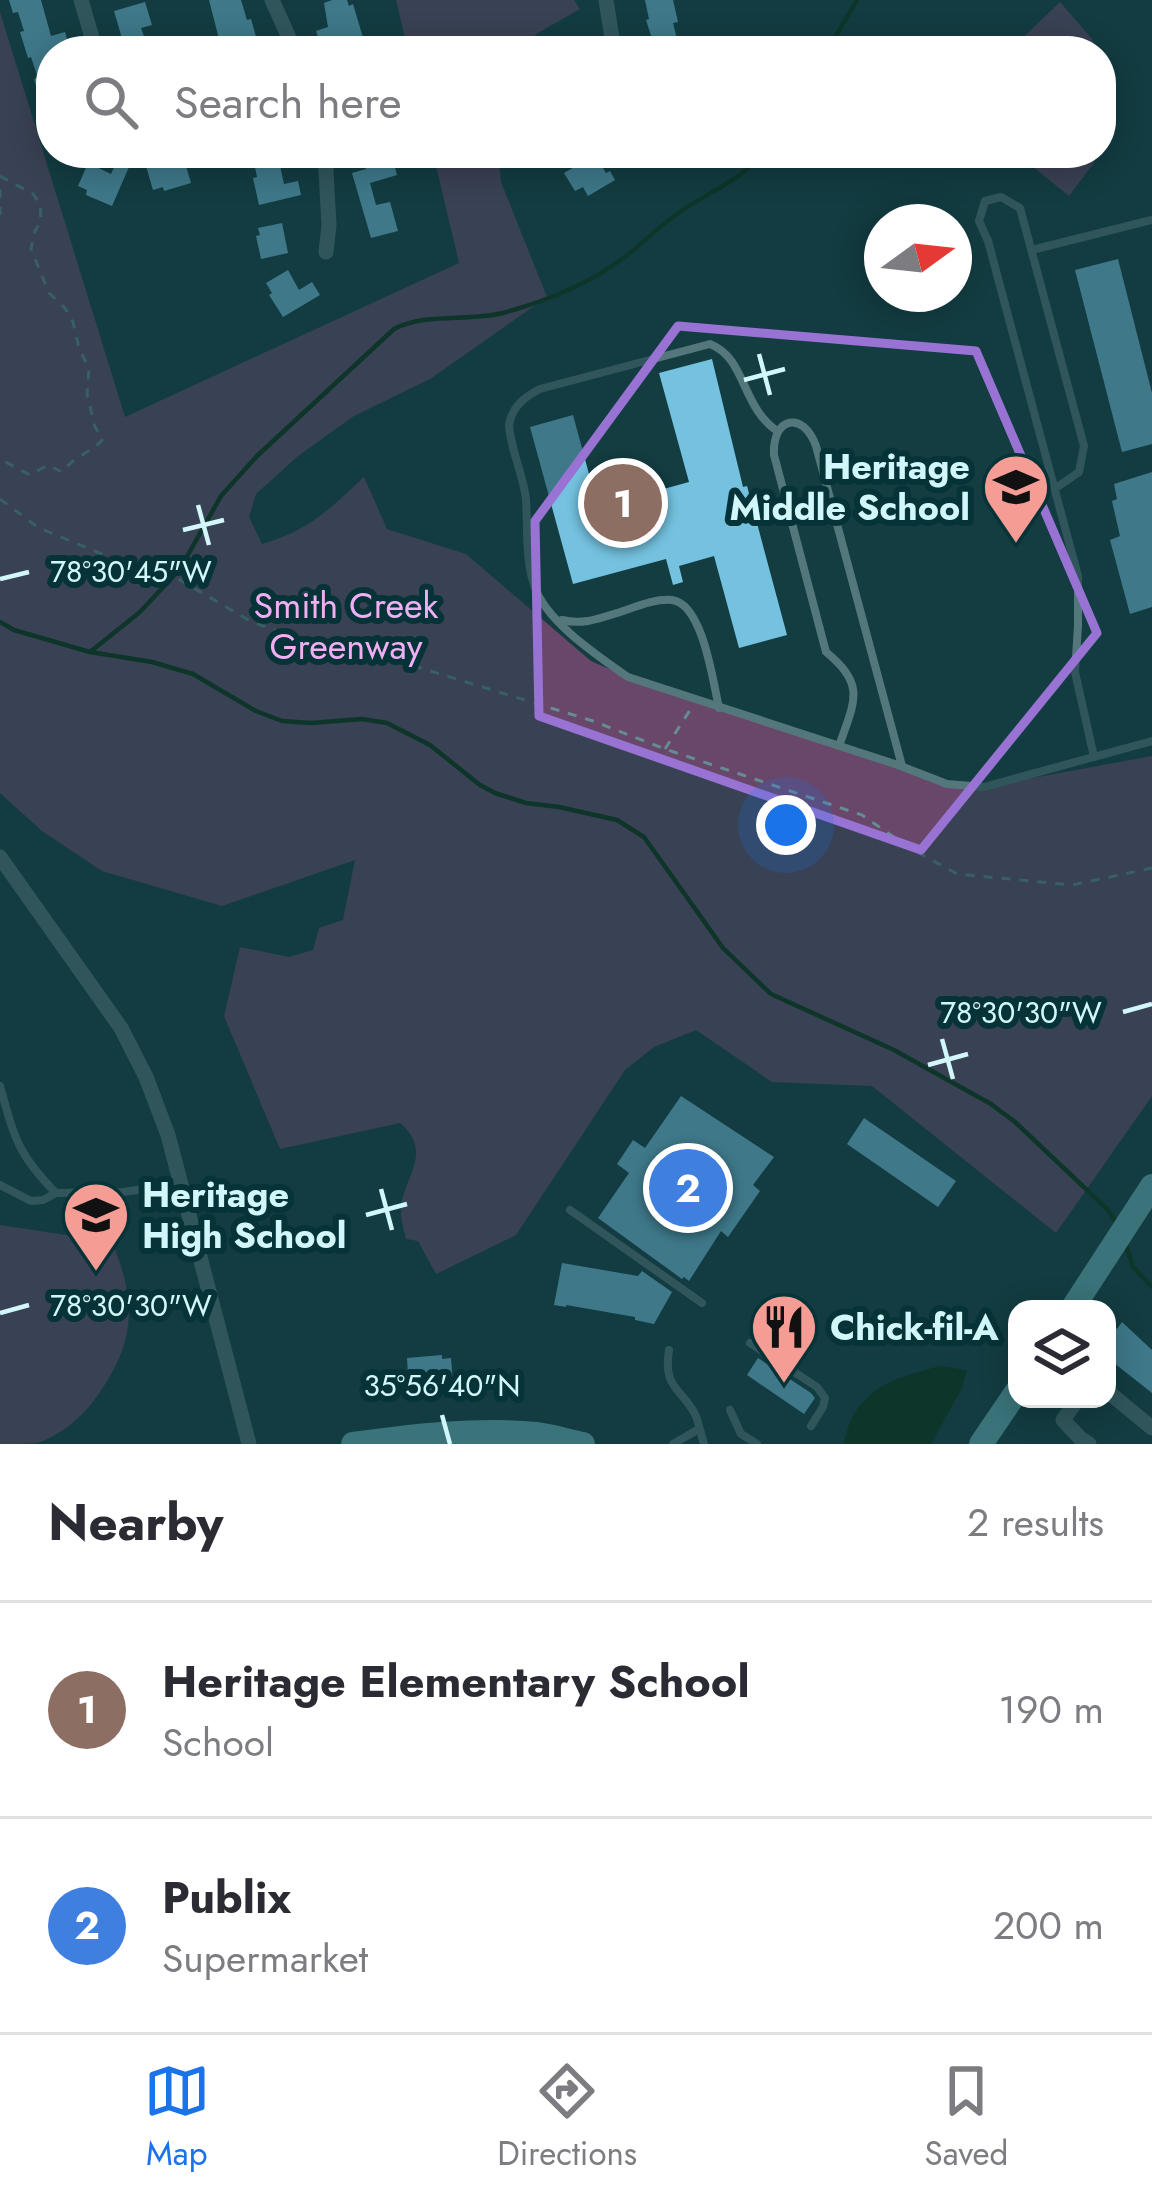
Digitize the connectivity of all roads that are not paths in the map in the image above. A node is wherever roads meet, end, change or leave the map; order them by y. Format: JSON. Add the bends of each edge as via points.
{"nodes":[{"id":1,"x":81,"y":0,"type":"edge"},
{"id":2,"x":272,"y":0,"type":"edge"},
{"id":3,"x":606,"y":0,"type":"edge"},
{"id":4,"x":92,"y":36,"type":"edge"},
{"id":5,"x":288,"y":36,"type":"edge"},
{"id":6,"x":612,"y":36,"type":"edge"},
{"id":7,"x":326,"y":168,"type":"edge"},
{"id":8,"x":1152,"y":220,"type":"edge"},
{"id":9,"x":1032,"y":250,"type":"junction"},
{"id":10,"x":326,"y":252,"type":"dead end"},
{"id":11,"x":777,"y":431,"type":"junction"},
{"id":12,"x":1056,"y":488,"type":"junction"},
{"id":13,"x":555,"y":618,"type":"junction"},
{"id":14,"x":720,"y":709,"type":"junction"},
{"id":15,"x":1152,"y":741,"type":"edge"},
{"id":16,"x":839,"y":746,"type":"junction"},
{"id":17,"x":1094,"y":757,"type":"junction"},
{"id":18,"x":903,"y":768,"type":"junction"},
{"id":19,"x":0,"y":856,"type":"edge"},
{"id":20,"x":0,"y":1087,"type":"edge"},
{"id":21,"x":180,"y":1183,"type":"junction"},
{"id":22,"x":0,"y":1185,"type":"edge"},
{"id":23,"x":1152,"y":1186,"type":"edge"},
{"id":24,"x":56,"y":1193,"type":"junction"},
{"id":25,"x":570,"y":1210,"type":"dead end"},
{"id":26,"x":1078,"y":1300,"type":"edge"},
{"id":27,"x":702,"y":1303,"type":"dead end"},
{"id":28,"x":750,"y":1343,"type":"dead end"},
{"id":29,"x":669,"y":1350,"type":"dead end"},
{"id":30,"x":1116,"y":1398,"type":"edge"},
{"id":31,"x":1008,"y":1404,"type":"edge"},
{"id":32,"x":1072,"y":1408,"type":"edge"},
{"id":33,"x":730,"y":1410,"type":"dead end"},
{"id":34,"x":815,"y":1427,"type":"dead end"},
{"id":35,"x":1152,"y":1428,"type":"edge"},
{"id":36,"x":699,"y":1429,"type":"junction"},
{"id":37,"x":249,"y":1444,"type":"edge"},
{"id":38,"x":352,"y":1444,"type":"edge"},
{"id":39,"x":583,"y":1444,"type":"edge"},
{"id":40,"x":673,"y":1444,"type":"edge"},
{"id":41,"x":704,"y":1444,"type":"edge"},
{"id":42,"x":757,"y":1444,"type":"edge"},
{"id":43,"x":981,"y":1444,"type":"edge"},
{"id":44,"x":1089,"y":1444,"type":"edge"}],
"edges":[{"from":1,"to":4,"type":"street"},
{"from":2,"to":5,"type":"street"},
{"from":3,"to":6,"type":"street"},
{"from":7,"to":10,"type":"street"},
{"from":8,"to":9,"type":"lane"},
{"from":9,"to":12,"type":"lane","via":[[1084,446],[1079,472]]},
{"from":9,"to":12,"type":"lane","via":[[1020,208],[1001,197],[986,201],[979,221]]},
{"from":11,"to":13,"type":"lane","via":[[755,410],[733,360],[710,344],[524,397],[511,415],[510,438],[526,496],[534,586]]},
{"from":11,"to":16,"type":"lane","via":[[775,455],[826,652],[853,680]]},
{"from":11,"to":18,"type":"lane","via":[[800,422],[810,429]]},
{"from":12,"to":17,"type":"lane","via":[[1078,576],[1075,672]]},
{"from":13,"to":14,"type":"lane","via":[[628,677]]},
{"from":13,"to":14,"type":"lane","via":[[584,623],[679,601],[696,621]]},
{"from":14,"to":16,"type":"lane"},
{"from":15,"to":17,"type":"lane"},
{"from":16,"to":18,"type":"lane"},
{"from":17,"to":18,"type":"lane","via":[[984,787]]},
{"from":19,"to":21,"type":"street","via":[[121,1028]]},
{"from":20,"to":24,"type":"lane","via":[[16,1144]]},
{"from":21,"to":24,"type":"lane"},
{"from":21,"to":37,"type":"street"},
{"from":22,"to":24,"type":"lane","via":[[31,1201]]},
{"from":23,"to":26,"type":"main road"},
{"from":25,"to":27,"type":"lane"},
{"from":28,"to":34,"type":"lane","via":[[825,1398]]},
{"from":29,"to":36,"type":"lane","via":[[666,1368]]},
{"from":30,"to":35,"type":"street"},
{"from":31,"to":43,"type":"main road"},
{"from":32,"to":44,"type":"street","via":[[1064,1420]]},
{"from":33,"to":42,"type":"lane","via":[[741,1434]]},
{"from":36,"to":40,"type":"lane"},
{"from":36,"to":41,"type":"lane"},
{"from":38,"to":39,"type":"main road","via":[[478,1434]]}]}
